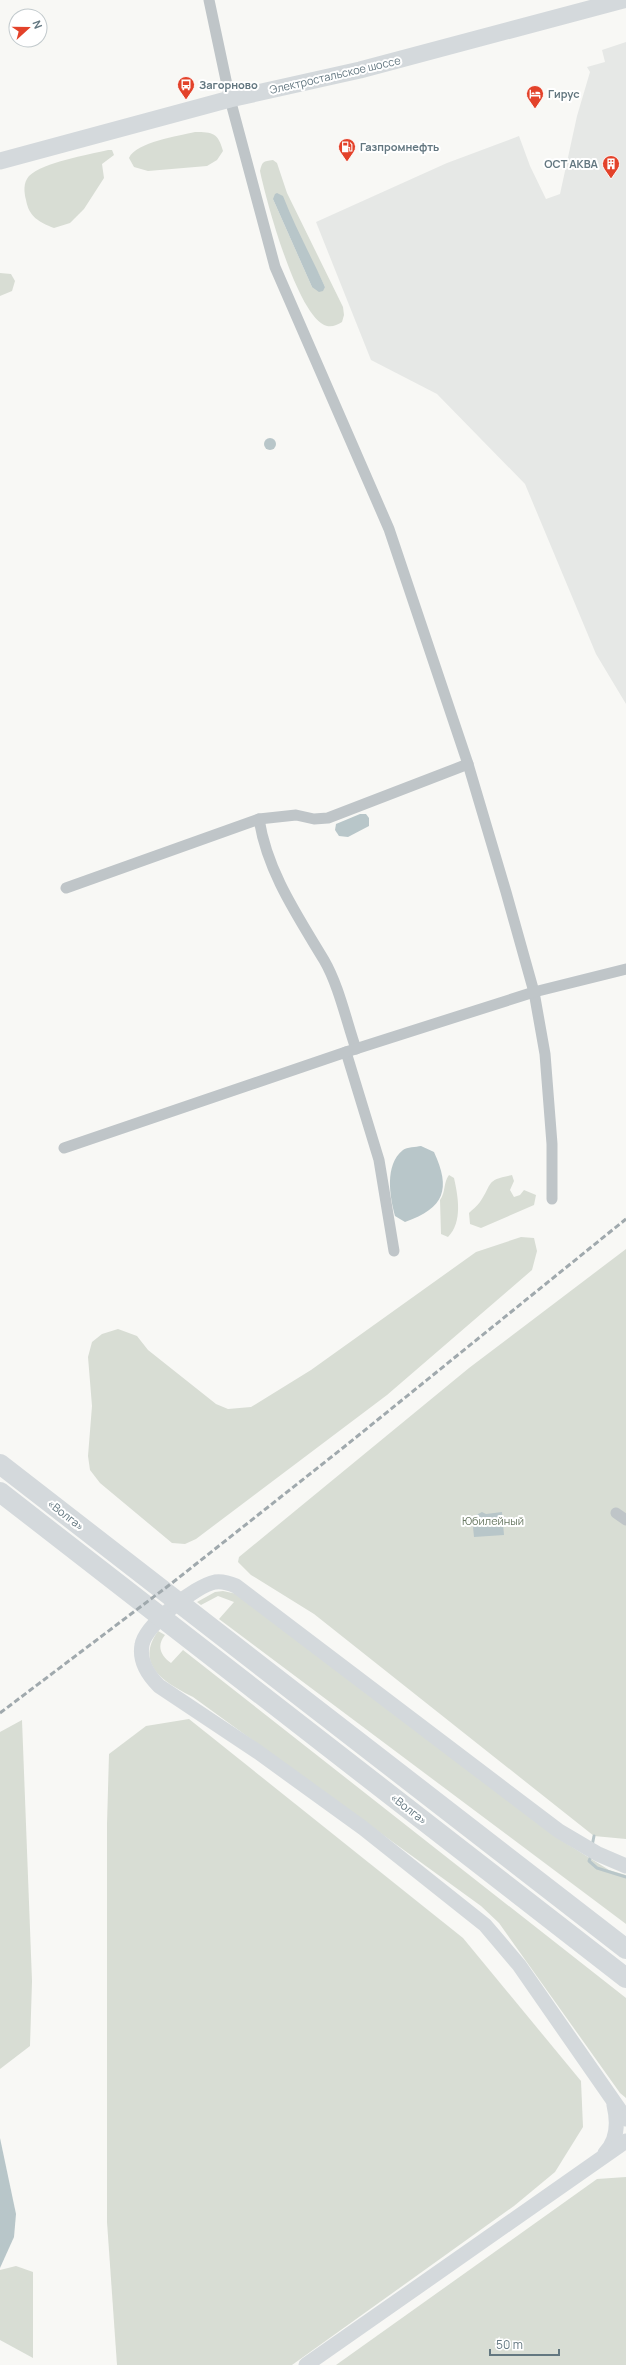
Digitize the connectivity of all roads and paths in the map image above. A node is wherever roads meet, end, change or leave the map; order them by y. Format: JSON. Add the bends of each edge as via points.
{"nodes":[{"id":1,"x":209,"y":0,"type":"edge"},
{"id":2,"x":623,"y":0,"type":"edge"},
{"id":3,"x":230,"y":99,"type":"junction"},
{"id":4,"x":0,"y":161,"type":"edge"},
{"id":5,"x":468,"y":764,"type":"junction"},
{"id":6,"x":259,"y":819,"type":"junction"},
{"id":7,"x":66,"y":888,"type":"dead end"},
{"id":8,"x":626,"y":969,"type":"edge"},
{"id":9,"x":534,"y":992,"type":"junction"},
{"id":10,"x":351,"y":1050,"type":"junction"},
{"id":11,"x":64,"y":1148,"type":"dead end"},
{"id":12,"x":552,"y":1199,"type":"dead end"},
{"id":13,"x":394,"y":1251,"type":"dead end"},
{"id":14,"x":0,"y":1464,"type":"edge"},
{"id":15,"x":0,"y":1492,"type":"edge"},
{"id":16,"x":616,"y":1513,"type":"dead end"},
{"id":17,"x":626,"y":1520,"type":"edge"},
{"id":18,"x":626,"y":1866,"type":"edge"},
{"id":19,"x":626,"y":1949,"type":"edge"},
{"id":20,"x":626,"y":1978,"type":"edge"},
{"id":21,"x":610,"y":2096,"type":"junction"},
{"id":22,"x":626,"y":2108,"type":"edge"},
{"id":23,"x":626,"y":2119,"type":"edge"},
{"id":24,"x":626,"y":2141,"type":"edge"},
{"id":25,"x":602,"y":2157,"type":"junction"},
{"id":26,"x":306,"y":2365,"type":"edge"}],
"edges":[{"from":1,"to":3,"type":"street"},
{"from":2,"to":3,"type":"main road","name":"Электростальское шоссе","via":[[360,70]]},
{"from":3,"to":4,"type":"main road","name":"Электростальское шоссе"},
{"from":3,"to":5,"type":"street","via":[[275,267],[389,528]]},
{"from":5,"to":6,"type":"street","via":[[328,818],[314,819],[296,815]]},
{"from":5,"to":9,"type":"street"},
{"from":6,"to":7,"type":"street"},
{"from":6,"to":10,"type":"street","via":[[263,841],[274,869],[303,928],[324,960]]},
{"from":8,"to":9,"type":"street"},
{"from":9,"to":10,"type":"street"},
{"from":9,"to":12,"type":"street","via":[[548,1085]]},
{"from":10,"to":11,"type":"street"},
{"from":10,"to":13,"type":"street","via":[[379,1160]]},
{"from":14,"to":19,"type":"highway","name":"«Волга»"},
{"from":15,"to":20,"type":"highway","name":"«Волга»"},
{"from":16,"to":17,"type":"street"},
{"from":18,"to":21,"type":"main road","via":[[598,1854],[559,1831],[236,1586],[216,1582],[200,1588],[153,1624],[143,1638],[143,1663],[163,1689],[258,1752],[350,1819],[485,1925],[519,1965]]},
{"from":21,"to":22,"type":"main road"},
{"from":21,"to":23,"type":"main road"},
{"from":21,"to":25,"type":"main road","via":[[616,2115],[616,2131],[612,2145]]},
{"from":24,"to":25,"type":"main road"},
{"from":25,"to":26,"type":"main road"}]}
